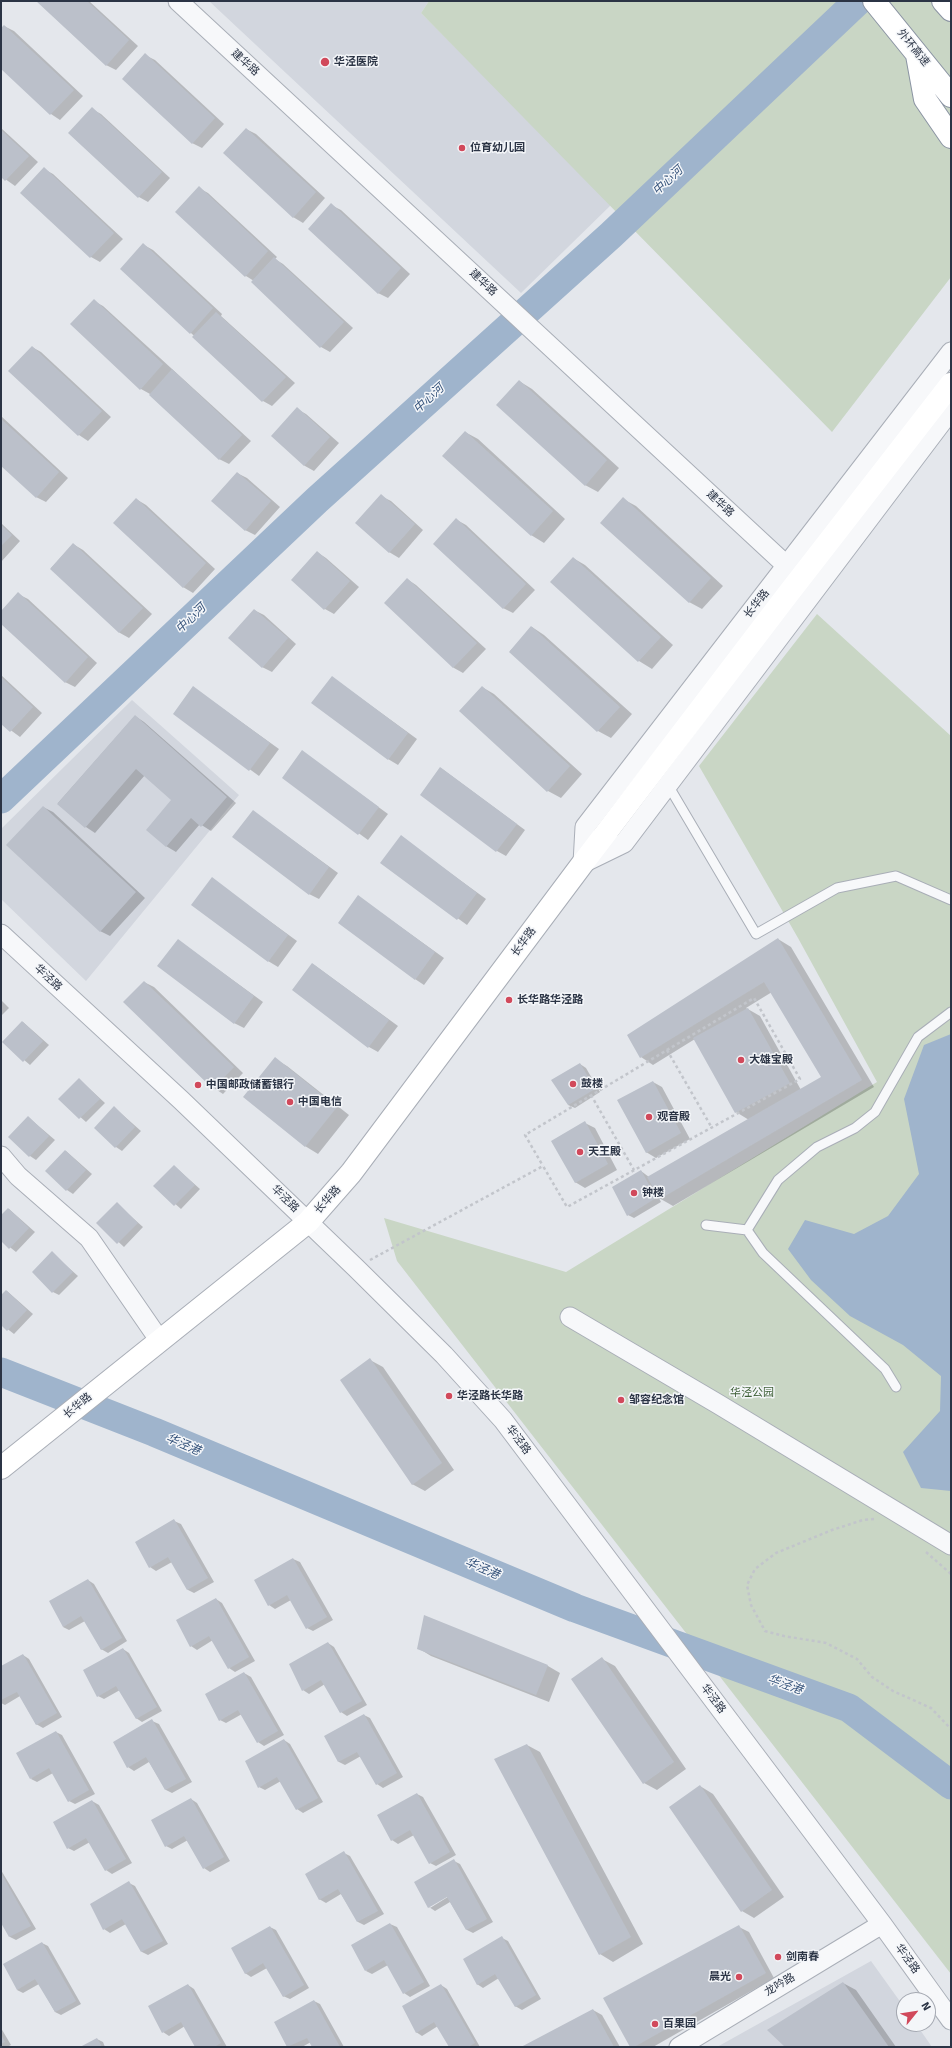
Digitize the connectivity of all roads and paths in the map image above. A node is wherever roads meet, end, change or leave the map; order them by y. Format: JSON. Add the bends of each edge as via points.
{"nodes":[{"id":1,"x":178,"y":1,"type":"edge"},
{"id":2,"x":944,"y":1,"type":"edge"},
{"id":3,"x":880,"y":8,"type":"edge"},
{"id":4,"x":951,"y":10,"type":"edge"},
{"id":5,"x":917,"y":54,"type":"junction"},
{"id":6,"x":951,"y":96,"type":"edge"},
{"id":7,"x":951,"y":137,"type":"edge"},
{"id":8,"x":951,"y":352,"type":"edge"},
{"id":9,"x":951,"y":384,"type":"edge"},
{"id":10,"x":951,"y":410,"type":"edge"},
{"id":11,"x":787,"y":566,"type":"junction"},
{"id":12,"x":668,"y":785,"type":"junction"},
{"id":13,"x":583,"y":863,"type":"junction"},
{"id":14,"x":951,"y":900,"type":"edge"},
{"id":15,"x":1,"y":934,"type":"edge"},
{"id":16,"x":951,"y":1012,"type":"edge"},
{"id":17,"x":667,"y":1050,"type":"junction"},
{"id":18,"x":591,"y":1095,"type":"junction"},
{"id":19,"x":712,"y":1128,"type":"junction"},
{"id":20,"x":1,"y":1156,"type":"edge"},
{"id":21,"x":543,"y":1166,"type":"junction"},
{"id":22,"x":634,"y":1170,"type":"junction"},
{"id":23,"x":308,"y":1222,"type":"junction"},
{"id":24,"x":706,"y":1225,"type":"dead end"},
{"id":25,"x":747,"y":1230,"type":"junction"},
{"id":26,"x":356,"y":1268,"type":"junction"},
{"id":27,"x":570,"y":1317,"type":"dead end"},
{"id":28,"x":160,"y":1341,"type":"junction"},
{"id":29,"x":896,"y":1387,"type":"dead end"},
{"id":30,"x":1,"y":1468,"type":"edge"},
{"id":31,"x":876,"y":1519,"type":"dead end"},
{"id":32,"x":951,"y":1545,"type":"edge"},
{"id":33,"x":922,"y":1548,"type":"dead end"},
{"id":34,"x":951,"y":1574,"type":"edge"},
{"id":35,"x":951,"y":1729,"type":"edge"},
{"id":36,"x":882,"y":1924,"type":"junction"},
{"id":37,"x":951,"y":2020,"type":"edge"},
{"id":38,"x":679,"y":2047,"type":"edge"}],
"edges":[{"from":1,"to":11,"type":"street","name":"建华路"},
{"from":2,"to":4,"type":"main road"},
{"from":3,"to":5,"type":"main road","name":"外环高速"},
{"from":5,"to":6,"type":"main road","name":"外环高速"},
{"from":5,"to":7,"type":"main road","via":[[925,99]]},
{"from":8,"to":11,"type":"street","name":"长华路"},
{"from":9,"to":13,"type":"main road","name":"长华路"},
{"from":10,"to":12,"type":"street","name":"长华路"},
{"from":11,"to":13,"type":"street","name":"长华路","via":[[585,827]]},
{"from":12,"to":13,"type":"street","name":"长华路","via":[[624,843]]},
{"from":12,"to":14,"type":"lane","via":[[756,934],[837,888],[896,876]]},
{"from":13,"to":23,"type":"main road","name":"长华路","via":[[351,1174]]},
{"from":15,"to":23,"type":"street","name":"华泾路","via":[[182,1100]]},
{"from":16,"to":25,"type":"lane","via":[[918,1037],[875,1112],[855,1128],[817,1147],[778,1180]]},
{"from":17,"to":18,"type":"path"},
{"from":17,"to":19,"type":"path"},
{"from":17,"to":19,"type":"path","via":[[754,998],[800,1079]]},
{"from":18,"to":21,"type":"path","via":[[525,1135]]},
{"from":18,"to":22,"type":"path"},
{"from":19,"to":22,"type":"path"},
{"from":20,"to":28,"type":"street","via":[[18,1176],[88,1238]]},
{"from":21,"to":22,"type":"path","via":[[567,1208]]},
{"from":21,"to":26,"type":"path"},
{"from":23,"to":26,"type":"street","name":"华泾路"},
{"from":23,"to":28,"type":"main road","name":"长华路"},
{"from":24,"to":25,"type":"lane"},
{"from":25,"to":29,"type":"lane","via":[[763,1253],[885,1369]]},
{"from":26,"to":36,"type":"street","name":"华泾路","via":[[439,1350],[503,1420]]},
{"from":27,"to":32,"type":"street"},
{"from":28,"to":30,"type":"main road","name":"长华路"},
{"from":31,"to":35,"type":"path","via":[[863,1520],[832,1530],[776,1552],[755,1569],[747,1585],[751,1605],[765,1631],[826,1644],[857,1659],[872,1677],[893,1691],[931,1708]]},
{"from":33,"to":34,"type":"path"},
{"from":36,"to":37,"type":"street","name":"华泾路"},
{"from":36,"to":38,"type":"street","name":"龙吟路"}]}
